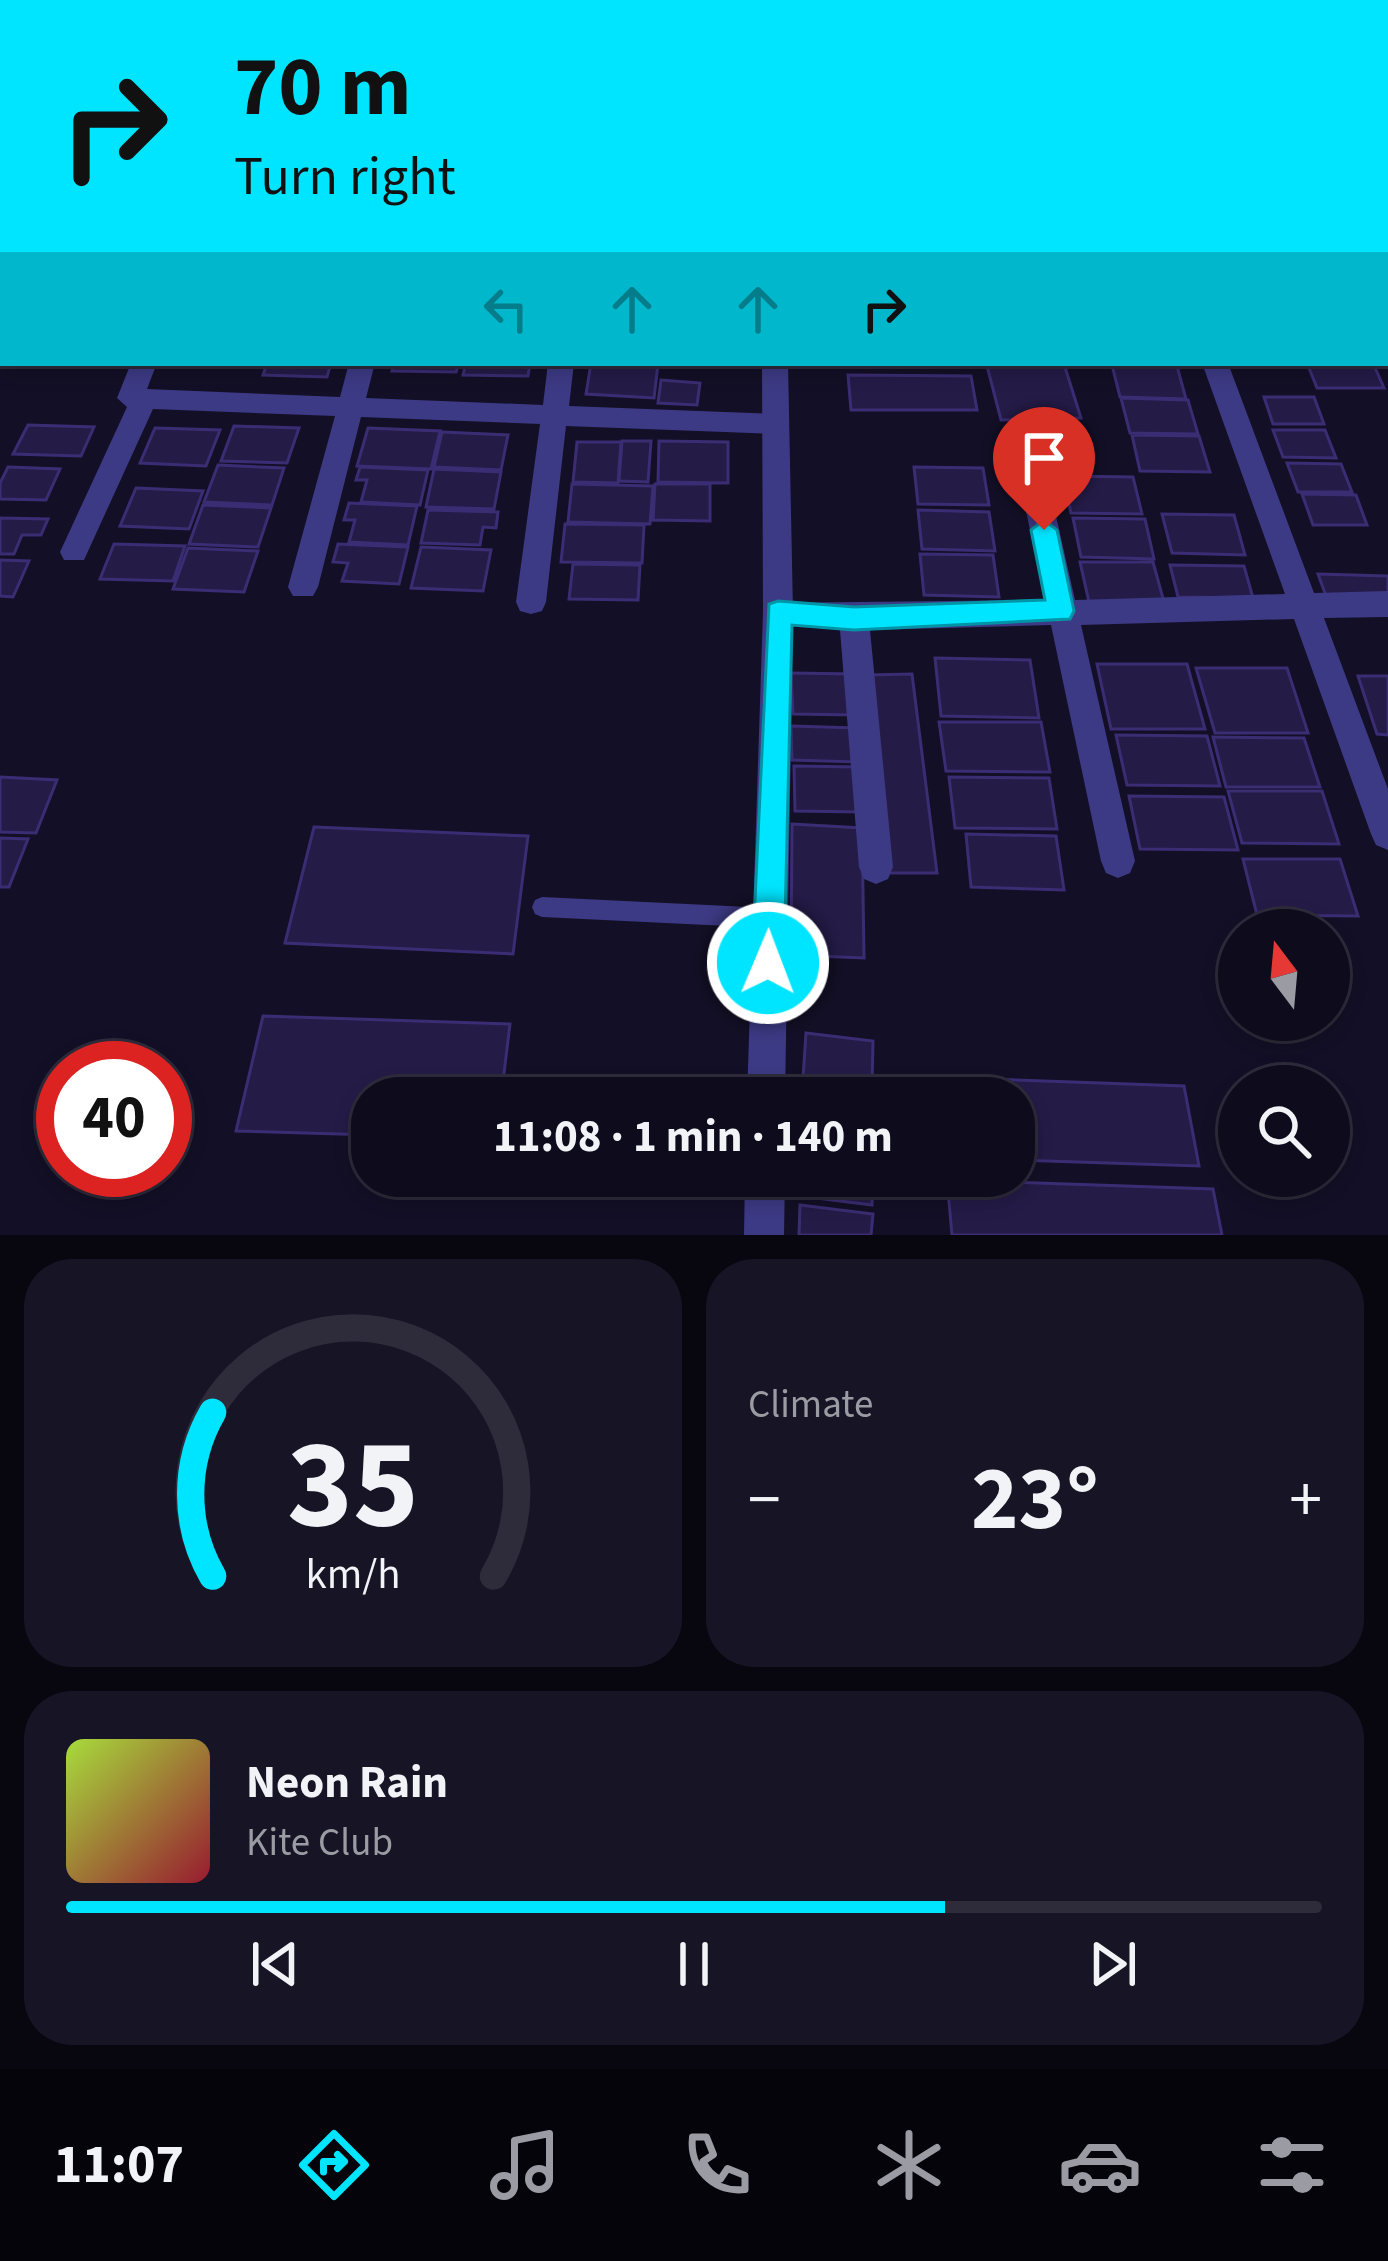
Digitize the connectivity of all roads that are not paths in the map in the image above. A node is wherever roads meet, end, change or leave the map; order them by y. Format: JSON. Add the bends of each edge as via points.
{"nodes":[{"id":1,"x":143,"y":366,"type":"edge"},
{"id":2,"x":361,"y":366,"type":"edge"},
{"id":3,"x":560,"y":366,"type":"edge"},
{"id":4,"x":775,"y":366,"type":"edge"},
{"id":5,"x":1216,"y":366,"type":"edge"},
{"id":6,"x":144,"y":399,"type":"junction"},
{"id":7,"x":346,"y":410,"type":"junction"},
{"id":8,"x":552,"y":416,"type":"junction"},
{"id":9,"x":775,"y":424,"type":"junction"},
{"id":10,"x":1027,"y":450,"type":"dead end"},
{"id":11,"x":74,"y":552,"type":"dead end"},
{"id":12,"x":303,"y":587,"type":"dead end"},
{"id":13,"x":531,"y":602,"type":"dead end"},
{"id":14,"x":1388,"y":604,"type":"edge"},
{"id":15,"x":1300,"y":605,"type":"junction"},
{"id":16,"x":1061,"y":611,"type":"junction"},
{"id":17,"x":778,"y":612,"type":"junction"},
{"id":18,"x":854,"y":618,"type":"junction"},
{"id":19,"x":1388,"y":834,"type":"edge"},
{"id":20,"x":1118,"y":860,"type":"dead end"},
{"id":21,"x":876,"y":867,"type":"dead end"},
{"id":22,"x":542,"y":907,"type":"dead end"},
{"id":23,"x":769,"y":918,"type":"junction"},
{"id":24,"x":766,"y":1077,"type":"edge"},
{"id":25,"x":765,"y":1197,"type":"edge"},
{"id":26,"x":764,"y":1235,"type":"edge"}],
"edges":[{"from":1,"to":6,"type":"street","via":[[130,398]]},
{"from":2,"to":7,"type":"street"},
{"from":3,"to":8,"type":"street"},
{"from":4,"to":9,"type":"street"},
{"from":5,"to":15,"type":"street"},
{"from":6,"to":7,"type":"street"},
{"from":6,"to":11,"type":"street"},
{"from":7,"to":8,"type":"street"},
{"from":7,"to":12,"type":"street"},
{"from":8,"to":9,"type":"street"},
{"from":8,"to":13,"type":"street"},
{"from":9,"to":17,"type":"street"},
{"from":10,"to":16,"type":"street"},
{"from":14,"to":15,"type":"street"},
{"from":15,"to":16,"type":"street"},
{"from":15,"to":19,"type":"street"},
{"from":16,"to":18,"type":"street"},
{"from":16,"to":20,"type":"street"},
{"from":17,"to":18,"type":"street"},
{"from":17,"to":23,"type":"street"},
{"from":18,"to":21,"type":"street"},
{"from":22,"to":23,"type":"lane"},
{"from":23,"to":24,"type":"street"},
{"from":25,"to":26,"type":"street"}]}
